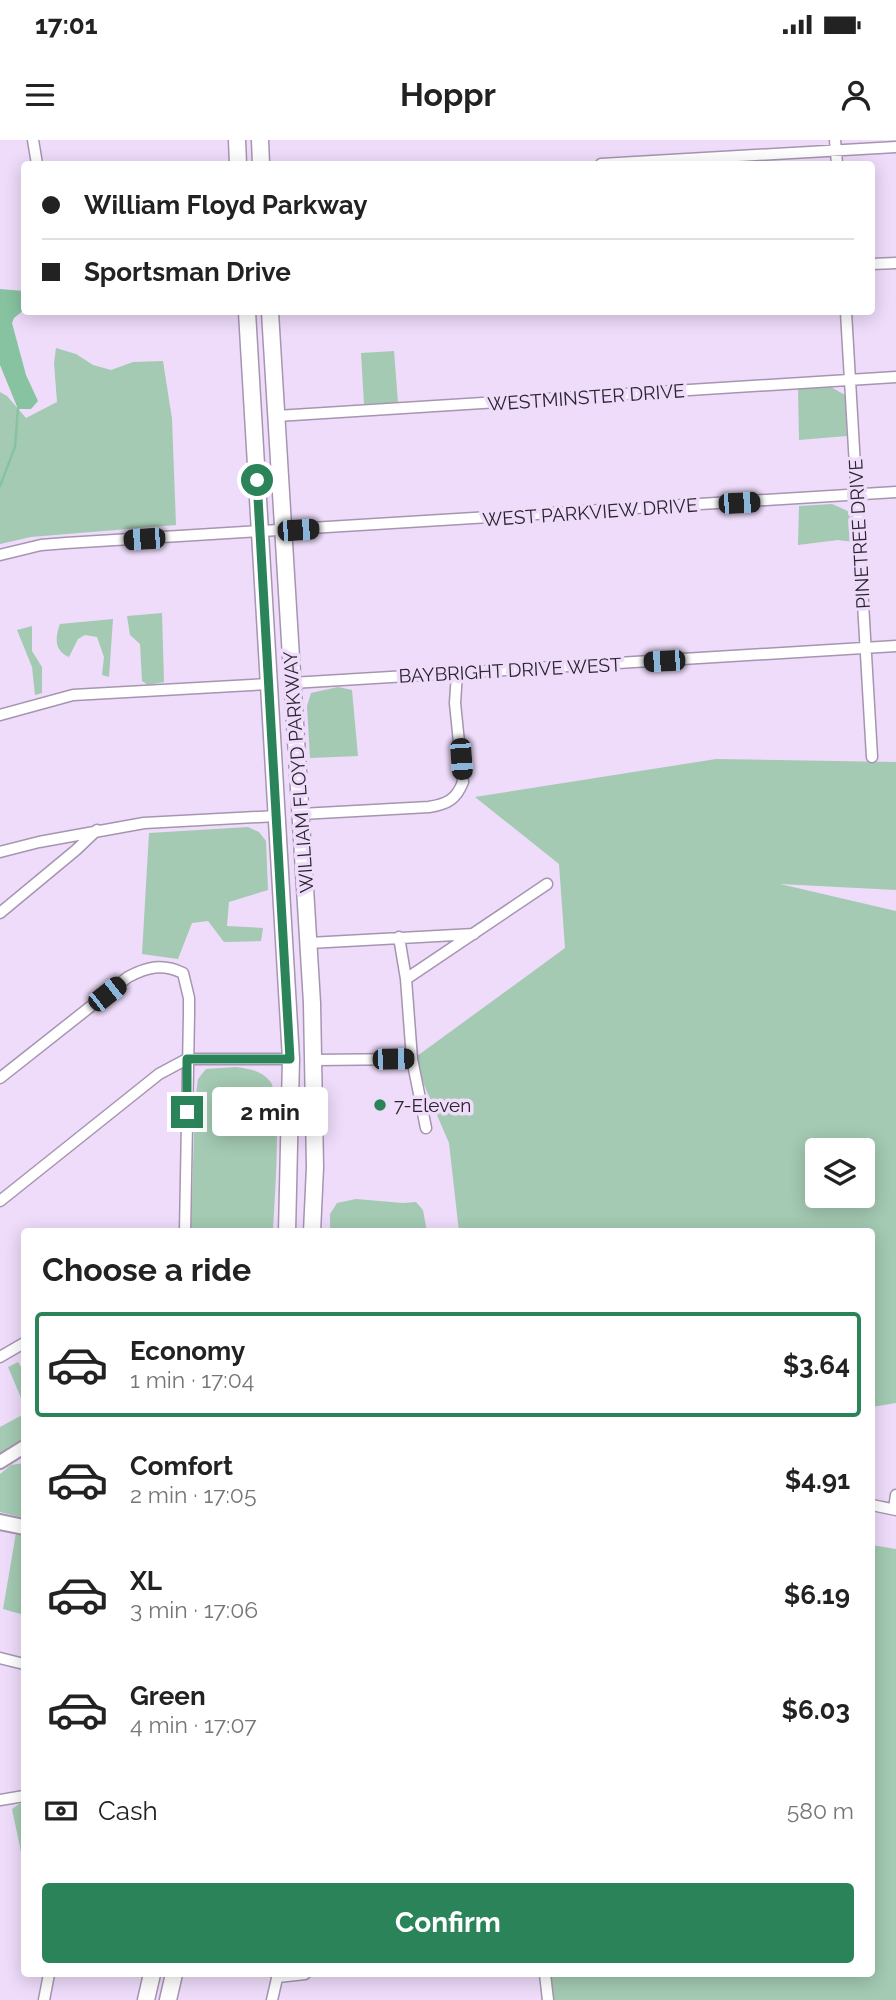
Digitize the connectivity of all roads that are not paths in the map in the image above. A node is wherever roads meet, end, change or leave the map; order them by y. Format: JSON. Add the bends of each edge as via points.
{"nodes":[{"id":1,"x":33,"y":140,"type":"edge"},
{"id":2,"x":237,"y":140,"type":"edge"},
{"id":3,"x":260,"y":140,"type":"edge"},
{"id":4,"x":835,"y":145,"type":"edge"},
{"id":5,"x":896,"y":147,"type":"edge"},
{"id":6,"x":36,"y":161,"type":"edge"},
{"id":7,"x":238,"y":161,"type":"edge"},
{"id":8,"x":261,"y":161,"type":"edge"},
{"id":9,"x":638,"y":161,"type":"edge"},
{"id":10,"x":896,"y":262,"type":"edge"},
{"id":11,"x":875,"y":264,"type":"edge"},
{"id":12,"x":247,"y":315,"type":"edge"},
{"id":13,"x":270,"y":315,"type":"edge"},
{"id":14,"x":846,"y":315,"type":"edge"},
{"id":15,"x":896,"y":377,"type":"edge"},
{"id":16,"x":850,"y":380,"type":"junction"},
{"id":17,"x":277,"y":416,"type":"junction"},
{"id":18,"x":896,"y":492,"type":"edge"},
{"id":19,"x":856,"y":495,"type":"junction"},
{"id":20,"x":283,"y":530,"type":"junction"},
{"id":21,"x":259,"y":532,"type":"junction"},
{"id":22,"x":0,"y":555,"type":"edge"},
{"id":23,"x":896,"y":646,"type":"edge"},
{"id":24,"x":866,"y":647,"type":"junction"},
{"id":25,"x":457,"y":673,"type":"junction"},
{"id":26,"x":292,"y":683,"type":"junction"},
{"id":27,"x":270,"y":684,"type":"junction"},
{"id":28,"x":0,"y":715,"type":"edge"},
{"id":29,"x":872,"y":757,"type":"dead end"},
{"id":30,"x":301,"y":814,"type":"junction"},
{"id":31,"x":277,"y":816,"type":"junction"},
{"id":32,"x":97,"y":830,"type":"junction"},
{"id":33,"x":0,"y":852,"type":"edge"},
{"id":34,"x":547,"y":884,"type":"dead end"},
{"id":35,"x":0,"y":913,"type":"edge"},
{"id":36,"x":474,"y":934,"type":"junction"},
{"id":37,"x":399,"y":937,"type":"junction"},
{"id":38,"x":309,"y":943,"type":"junction"},
{"id":39,"x":406,"y":979,"type":"junction"},
{"id":40,"x":187,"y":1059,"type":"junction"},
{"id":41,"x":290,"y":1059,"type":"junction"},
{"id":42,"x":412,"y":1059,"type":"junction"},
{"id":43,"x":313,"y":1060,"type":"junction"},
{"id":44,"x":0,"y":1078,"type":"edge"},
{"id":45,"x":426,"y":1128,"type":"dead end"},
{"id":46,"x":0,"y":1201,"type":"edge"},
{"id":47,"x":185,"y":1228,"type":"edge"},
{"id":48,"x":287,"y":1228,"type":"edge"},
{"id":49,"x":312,"y":1228,"type":"edge"},
{"id":50,"x":21,"y":1345,"type":"edge"},
{"id":51,"x":0,"y":1357,"type":"edge"},
{"id":52,"x":21,"y":1449,"type":"edge"},
{"id":53,"x":0,"y":1462,"type":"edge"},
{"id":54,"x":896,"y":1495,"type":"edge"},
{"id":55,"x":875,"y":1506,"type":"edge"},
{"id":56,"x":895,"y":1509,"type":"edge"},
{"id":57,"x":0,"y":1522,"type":"edge"},
{"id":58,"x":21,"y":1526,"type":"edge"},
{"id":59,"x":0,"y":1658,"type":"edge"},
{"id":60,"x":21,"y":1663,"type":"edge"},
{"id":61,"x":21,"y":1796,"type":"edge"},
{"id":62,"x":0,"y":1800,"type":"edge"},
{"id":63,"x":48,"y":1977,"type":"edge"},
{"id":64,"x":151,"y":1977,"type":"edge"},
{"id":65,"x":173,"y":1977,"type":"edge"},
{"id":66,"x":278,"y":1977,"type":"edge"},
{"id":67,"x":545,"y":1977,"type":"edge"},
{"id":68,"x":44,"y":2000,"type":"edge"},
{"id":69,"x":146,"y":2000,"type":"edge"},
{"id":70,"x":169,"y":2000,"type":"edge"},
{"id":71,"x":272,"y":2000,"type":"edge"},
{"id":72,"x":548,"y":2000,"type":"edge"}],
"edges":[{"from":1,"to":6,"type":"street"},
{"from":2,"to":7,"type":"highway"},
{"from":3,"to":8,"type":"highway"},
{"from":4,"to":5,"type":"street"},
{"from":4,"to":9,"type":"street"},
{"from":10,"to":11,"type":"street"},
{"from":12,"to":21,"type":"highway","name":"WILLIAM FLOYD PARKWAY"},
{"from":13,"to":17,"type":"highway","name":"WILLIAM FLOYD PARKWAY"},
{"from":14,"to":16,"type":"street","name":"PINETREE DRIVE"},
{"from":15,"to":16,"type":"street","name":"WESTMINSTER DRIVE"},
{"from":16,"to":17,"type":"street","name":"WESTMINSTER DRIVE"},
{"from":16,"to":19,"type":"street","name":"PINETREE DRIVE"},
{"from":17,"to":20,"type":"highway","name":"WILLIAM FLOYD PARKWAY"},
{"from":18,"to":19,"type":"street","name":"WEST PARKVIEW DRIVE"},
{"from":19,"to":20,"type":"street","name":"WEST PARKVIEW DRIVE"},
{"from":19,"to":24,"type":"street","name":"PINETREE DRIVE"},
{"from":20,"to":21,"type":"street","name":"WEST PARKVIEW DRIVE"},
{"from":20,"to":26,"type":"highway","name":"WILLIAM FLOYD PARKWAY"},
{"from":21,"to":22,"type":"street","name":"WEST PARKVIEW DRIVE","via":[[41,545]]},
{"from":21,"to":27,"type":"highway","name":"WILLIAM FLOYD PARKWAY"},
{"from":23,"to":24,"type":"street","name":"BAYBRIGHT DRIVE WEST"},
{"from":24,"to":25,"type":"street","name":"BAYBRIGHT DRIVE WEST"},
{"from":24,"to":29,"type":"street","name":"PINETREE DRIVE"},
{"from":25,"to":26,"type":"street","name":"BAYBRIGHT DRIVE WEST"},
{"from":25,"to":30,"type":"street","via":[[455,703],[463,782],[447,804]]},
{"from":26,"to":30,"type":"highway","name":"WILLIAM FLOYD PARKWAY"},
{"from":27,"to":28,"type":"street","via":[[72,695]]},
{"from":27,"to":31,"type":"highway","name":"WILLIAM FLOYD PARKWAY"},
{"from":30,"to":38,"type":"highway","name":"WILLIAM FLOYD PARKWAY"},
{"from":31,"to":32,"type":"street"},
{"from":31,"to":41,"type":"highway","name":"WILLIAM FLOYD PARKWAY"},
{"from":32,"to":33,"type":"street"},
{"from":32,"to":35,"type":"street"},
{"from":34,"to":36,"type":"street"},
{"from":36,"to":37,"type":"street"},
{"from":36,"to":39,"type":"street"},
{"from":37,"to":38,"type":"street"},
{"from":37,"to":39,"type":"street"},
{"from":38,"to":43,"type":"highway","name":"WILLIAM FLOYD PARKWAY"},
{"from":39,"to":42,"type":"street"},
{"from":40,"to":41,"type":"street"},
{"from":40,"to":44,"type":"street","via":[[189,998],[183,973],[159,966],[128,977]]},
{"from":40,"to":46,"type":"street","via":[[159,1074]]},
{"from":40,"to":47,"type":"street"},
{"from":41,"to":48,"type":"highway","name":"WILLIAM FLOYD PARKWAY"},
{"from":42,"to":43,"type":"street"},
{"from":42,"to":45,"type":"street"},
{"from":43,"to":49,"type":"highway","name":"WILLIAM FLOYD PARKWAY"},
{"from":50,"to":51,"type":"street"},
{"from":52,"to":53,"type":"street"},
{"from":54,"to":56,"type":"street"},
{"from":55,"to":56,"type":"street"},
{"from":57,"to":58,"type":"main road"},
{"from":59,"to":60,"type":"street"},
{"from":61,"to":62,"type":"street"},
{"from":63,"to":68,"type":"street"},
{"from":64,"to":69,"type":"highway"},
{"from":65,"to":70,"type":"highway"},
{"from":66,"to":71,"type":"street"},
{"from":67,"to":72,"type":"street"}]}
